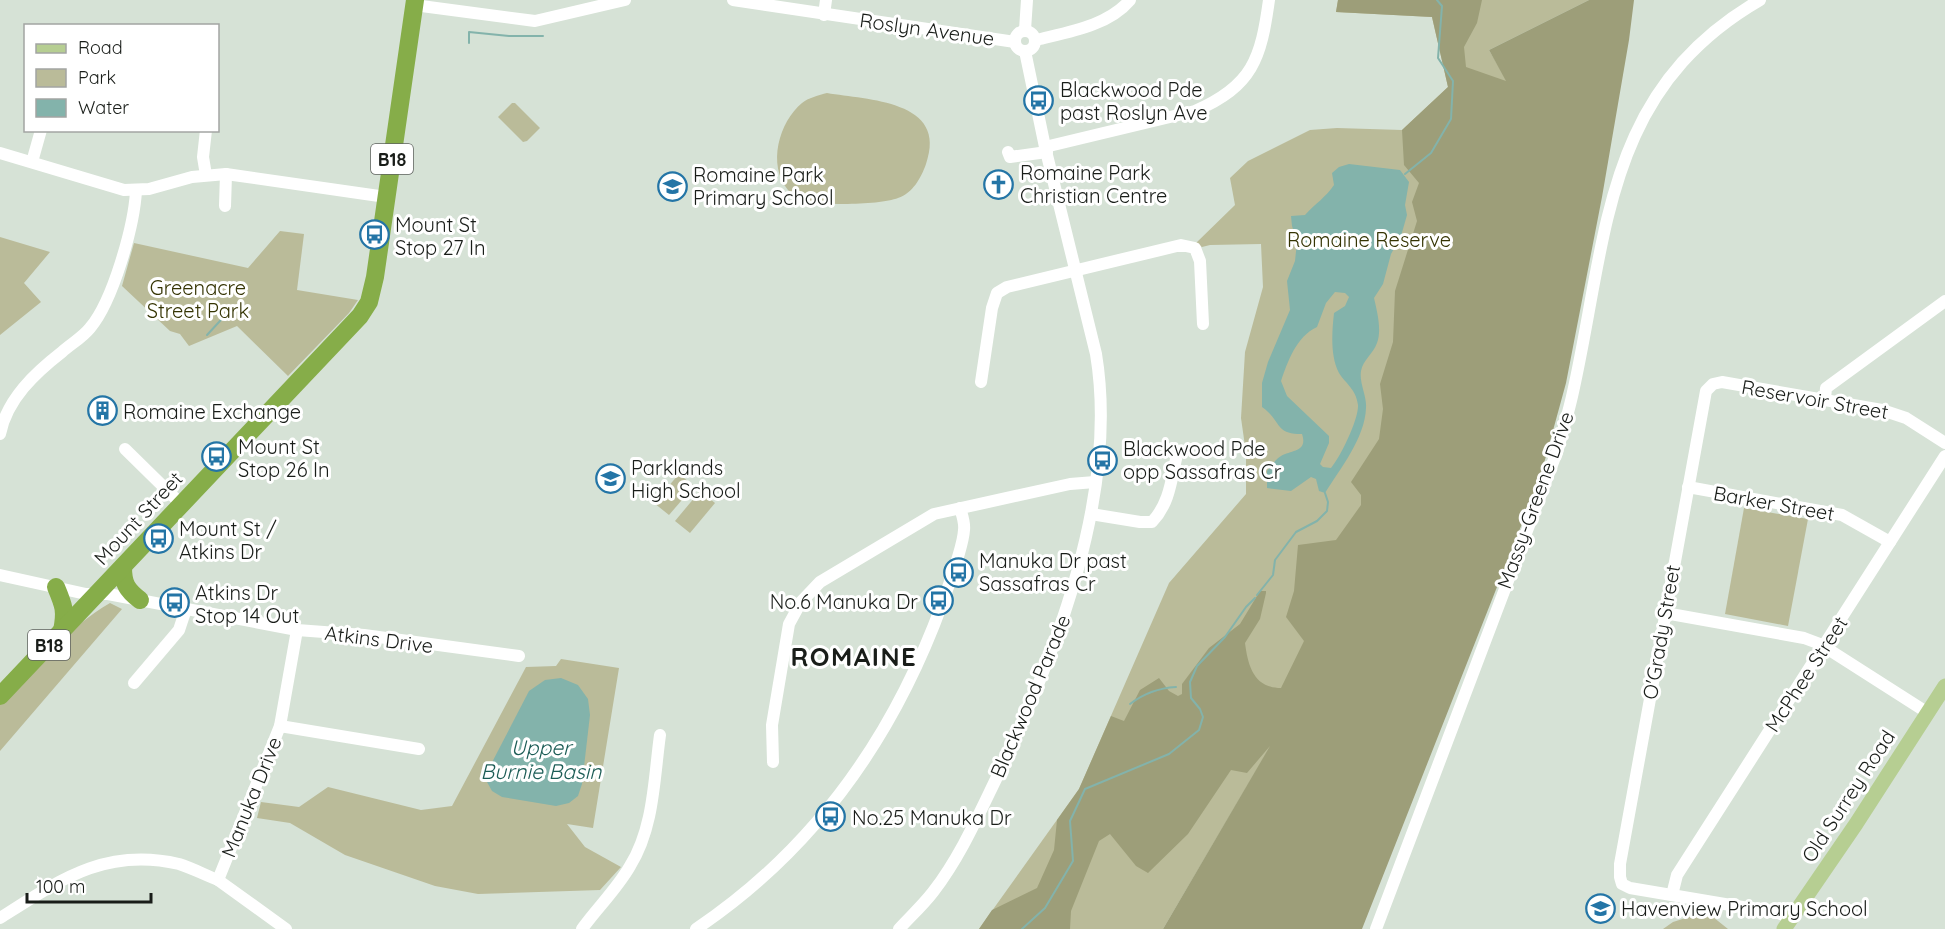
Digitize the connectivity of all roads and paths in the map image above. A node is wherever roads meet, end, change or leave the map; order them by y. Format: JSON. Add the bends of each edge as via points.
{"nodes":[{"id":1,"x":625,"y":0,"type":"edge"},
{"id":2,"x":733,"y":0,"type":"edge"},
{"id":3,"x":738,"y":0,"type":"edge"},
{"id":4,"x":826,"y":0,"type":"edge"},
{"id":5,"x":1027,"y":0,"type":"edge"},
{"id":6,"x":1130,"y":0,"type":"edge"},
{"id":7,"x":1269,"y":0,"type":"edge"},
{"id":8,"x":1760,"y":0,"type":"edge"},
{"id":9,"x":415,"y":2,"type":"edge"},
{"id":10,"x":824,"y":15,"type":"junction"},
{"id":11,"x":1025,"y":30,"type":"junction"},
{"id":12,"x":1036,"y":40,"type":"junction"},
{"id":13,"x":1015,"y":42,"type":"junction"},
{"id":14,"x":1025,"y":51,"type":"junction"},
{"id":15,"x":40,"y":132,"type":"edge"},
{"id":16,"x":206,"y":132,"type":"edge"},
{"id":17,"x":1046,"y":149,"type":"junction"},
{"id":18,"x":1008,"y":152,"type":"dead end"},
{"id":19,"x":0,"y":153,"type":"edge"},
{"id":20,"x":32,"y":162,"type":"junction"},
{"id":21,"x":226,"y":174,"type":"junction"},
{"id":22,"x":206,"y":175,"type":"junction"},
{"id":23,"x":136,"y":191,"type":"junction"},
{"id":24,"x":386,"y":197,"type":"junction"},
{"id":25,"x":225,"y":206,"type":"dead end"},
{"id":26,"x":1076,"y":270,"type":"junction"},
{"id":27,"x":1945,"y":301,"type":"edge"},
{"id":28,"x":1203,"y":324,"type":"dead end"},
{"id":29,"x":981,"y":382,"type":"dead end"},
{"id":30,"x":1713,"y":384,"type":"joint"},
{"id":31,"x":1826,"y":399,"type":"junction"},
{"id":32,"x":0,"y":434,"type":"edge"},
{"id":33,"x":1945,"y":443,"type":"edge"},
{"id":34,"x":125,"y":449,"type":"dead end"},
{"id":35,"x":1945,"y":456,"type":"edge"},
{"id":36,"x":1176,"y":459,"type":"dead end"},
{"id":37,"x":1095,"y":482,"type":"junction"},
{"id":38,"x":1688,"y":487,"type":"junction"},
{"id":39,"x":182,"y":504,"type":"junction"},
{"id":40,"x":960,"y":508,"type":"junction"},
{"id":41,"x":1090,"y":514,"type":"junction"},
{"id":42,"x":1890,"y":543,"type":"junction"},
{"id":43,"x":123,"y":567,"type":"junction"},
{"id":44,"x":0,"y":575,"type":"edge"},
{"id":45,"x":56,"y":587,"type":"junction"},
{"id":46,"x":98,"y":593,"type":"junction"},
{"id":47,"x":140,"y":600,"type":"junction"},
{"id":48,"x":186,"y":609,"type":"junction"},
{"id":49,"x":1665,"y":613,"type":"junction"},
{"id":50,"x":297,"y":630,"type":"junction"},
{"id":51,"x":62,"y":632,"type":"junction"},
{"id":52,"x":1823,"y":646,"type":"junction"},
{"id":53,"x":519,"y":656,"type":"dead end"},
{"id":54,"x":134,"y":683,"type":"dead end"},
{"id":55,"x":1945,"y":686,"type":"edge"},
{"id":56,"x":0,"y":696,"type":"edge"},
{"id":57,"x":1928,"y":713,"type":"junction"},
{"id":58,"x":280,"y":726,"type":"junction"},
{"id":59,"x":660,"y":735,"type":"dead end"},
{"id":60,"x":418,"y":749,"type":"dead end"},
{"id":61,"x":773,"y":762,"type":"dead end"},
{"id":62,"x":218,"y":880,"type":"junction"},
{"id":63,"x":1672,"y":894,"type":"junction"},
{"id":64,"x":0,"y":918,"type":"edge"},
{"id":65,"x":1787,"y":923,"type":"edge"},
{"id":66,"x":286,"y":929,"type":"edge"},
{"id":67,"x":582,"y":929,"type":"edge"},
{"id":68,"x":696,"y":929,"type":"edge"},
{"id":69,"x":899,"y":929,"type":"edge"},
{"id":70,"x":1376,"y":929,"type":"edge"}],
"edges":[{"from":1,"to":9,"type":"street","via":[[535,21]]},
{"from":2,"to":3,"type":"street","name":"Roslyn Avenue"},
{"from":3,"to":10,"type":"street","name":"Roslyn Avenue"},
{"from":4,"to":10,"type":"street"},
{"from":5,"to":11,"type":"street"},
{"from":6,"to":12,"type":"street","via":[[1110,17]]},
{"from":7,"to":17,"type":"street","via":[[1254,63],[1234,88],[1216,102],[1195,111]]},
{"from":8,"to":70,"type":"street","name":"Massy-Greene Drive","via":[[1707,36],[1679,65],[1644,116],[1625,156],[1610,200],[1573,393],[1557,449]]},
{"from":9,"to":24,"type":"highway","name":"Mount Street","number":"B18"},
{"from":10,"to":13,"type":"street","name":"Roslyn Avenue"},
{"from":11,"to":12,"type":"street"},
{"from":11,"to":13,"type":"street"},
{"from":12,"to":14,"type":"street","via":[[1032,49]]},
{"from":13,"to":14,"type":"street"},
{"from":14,"to":17,"type":"street","name":"Blackwood Parade"},
{"from":15,"to":20,"type":"street"},
{"from":16,"to":22,"type":"street"},
{"from":17,"to":18,"type":"street","via":[[1016,158]]},
{"from":17,"to":26,"type":"street","name":"Blackwood Parade"},
{"from":19,"to":20,"type":"street"},
{"from":20,"to":23,"type":"street"},
{"from":21,"to":22,"type":"street"},
{"from":21,"to":24,"type":"street"},
{"from":21,"to":25,"type":"street"},
{"from":22,"to":23,"type":"street"},
{"from":23,"to":32,"type":"street","via":[[118,270],[102,313],[89,330],[35,373],[9,410]]},
{"from":24,"to":39,"type":"highway","name":"Mount Street","number":"B18","via":[[375,277],[369,302],[360,316]]},
{"from":26,"to":28,"type":"street","via":[[1181,245],[1195,249],[1200,261]]},
{"from":26,"to":29,"type":"street","via":[[997,293]]},
{"from":26,"to":37,"type":"street","name":"Blackwood Parade","via":[[1101,383]]},
{"from":27,"to":31,"type":"street","via":[[1826,388]]},
{"from":30,"to":31,"type":"street","name":"Reservoir Street","via":[[1722,382]]},
{"from":30,"to":38,"type":"street","name":"O'Grady Street","via":[[1706,391]]},
{"from":31,"to":33,"type":"street","name":"Reservoir Street","via":[[1895,413]]},
{"from":34,"to":39,"type":"street"},
{"from":35,"to":42,"type":"street","name":"McPhee Street"},
{"from":36,"to":41,"type":"street","via":[[1168,496],[1152,522]]},
{"from":37,"to":40,"type":"street"},
{"from":37,"to":41,"type":"street","name":"Blackwood Parade"},
{"from":38,"to":42,"type":"street","name":"Barker Street","via":[[1842,515]]},
{"from":38,"to":49,"type":"street","name":"O'Grady Street"},
{"from":39,"to":43,"type":"highway","name":"Mount Street","number":"B18"},
{"from":40,"to":61,"type":"street","via":[[934,514],[907,529],[820,582],[801,602],[789,624],[772,725]]},
{"from":40,"to":68,"type":"street","via":[[964,532],[946,593],[924,652],[879,740],[802,838],[744,893]]},
{"from":41,"to":69,"type":"street","name":"Blackwood Parade","via":[[1064,615],[1017,735],[950,867]]},
{"from":42,"to":52,"type":"street","name":"McPhee Street"},
{"from":43,"to":46,"type":"highway","name":"Mount Street","number":"B18"},
{"from":43,"to":47,"type":"highway","via":[[127,590]]},
{"from":44,"to":45,"type":"street","name":"Atkins Drive"},
{"from":45,"to":46,"type":"street","name":"Atkins Drive"},
{"from":45,"to":51,"type":"highway","via":[[64,604]]},
{"from":46,"to":47,"type":"street","name":"Atkins Drive"},
{"from":46,"to":51,"type":"highway","name":"Mount Street","number":"B18"},
{"from":47,"to":48,"type":"street","name":"Atkins Drive"},
{"from":48,"to":50,"type":"street","name":"Atkins Drive"},
{"from":48,"to":54,"type":"street","via":[[179,630]]},
{"from":49,"to":52,"type":"street","via":[[1804,638]]},
{"from":49,"to":63,"type":"street","name":"O'Grady Street","via":[[1620,877],[1622,884],[1630,888]]},
{"from":50,"to":53,"type":"street","name":"Atkins Drive"},
{"from":50,"to":58,"type":"street","name":"Manuka Drive"},
{"from":51,"to":56,"type":"highway","name":"Mount Street","number":"B18"},
{"from":52,"to":57,"type":"street"},
{"from":52,"to":63,"type":"street","name":"McPhee Street","via":[[1677,875]]},
{"from":55,"to":57,"type":"main road","name":"Old Surrey Road"},
{"from":57,"to":65,"type":"main road","name":"Old Surrey Road"},
{"from":58,"to":60,"type":"street"},
{"from":58,"to":62,"type":"street","name":"Manuka Drive"},
{"from":59,"to":67,"type":"street","via":[[641,844],[621,880]]},
{"from":62,"to":64,"type":"street","via":[[181,865],[147,860],[98,864],[74,873]]},
{"from":62,"to":66,"type":"street","name":"Manuka Drive"},
{"from":63,"to":65,"type":"street","via":[[1778,913]]}]}
